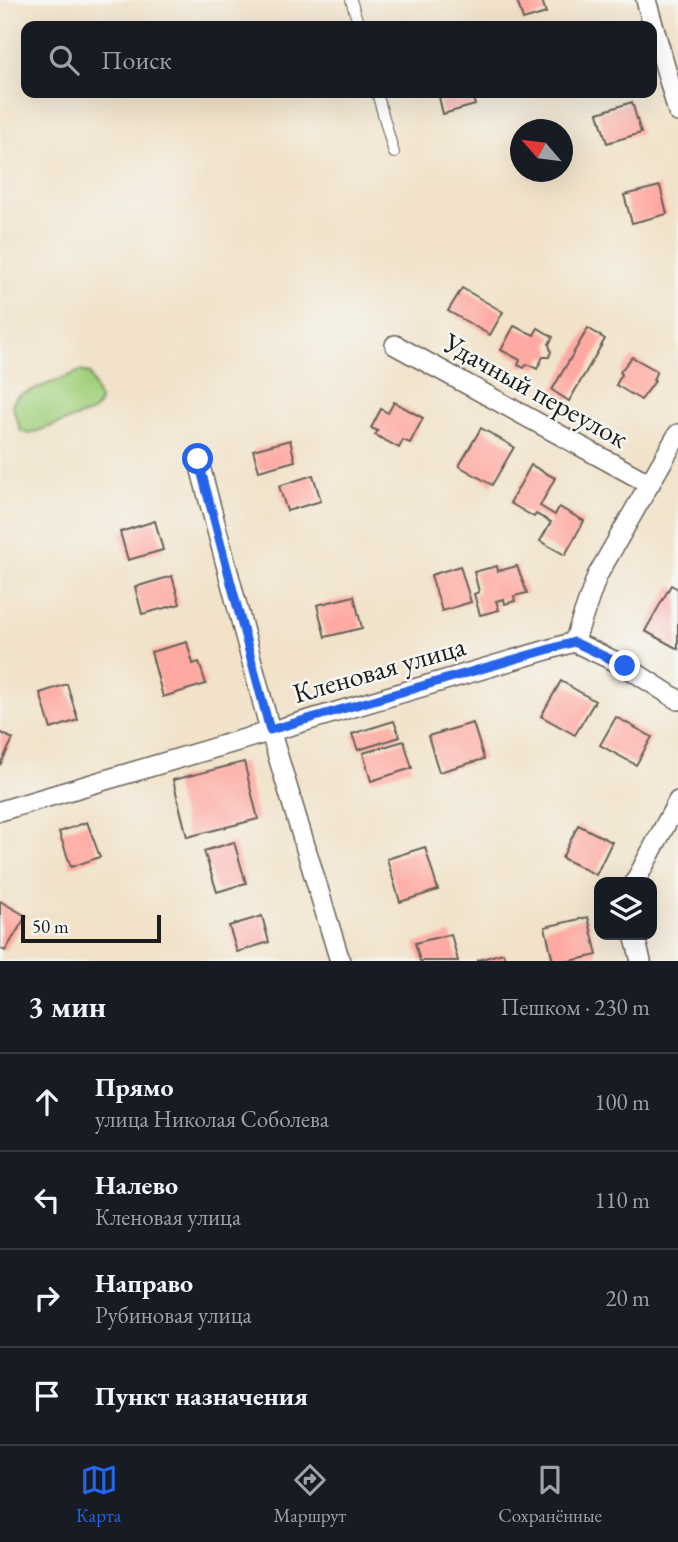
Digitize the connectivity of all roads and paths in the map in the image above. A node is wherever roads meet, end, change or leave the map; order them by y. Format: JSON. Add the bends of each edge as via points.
{"nodes":[{"id":1,"x":351,"y":0,"type":"edge"},
{"id":2,"x":646,"y":0,"type":"edge"},
{"id":3,"x":357,"y":21,"type":"edge"},
{"id":4,"x":652,"y":21,"type":"edge"},
{"id":5,"x":657,"y":38,"type":"edge"},
{"id":6,"x":378,"y":98,"type":"edge"},
{"id":7,"x":678,"y":112,"type":"edge"},
{"id":8,"x":394,"y":153,"type":"dead end"},
{"id":9,"x":395,"y":345,"type":"dead end"},
{"id":10,"x":678,"y":434,"type":"edge"},
{"id":11,"x":198,"y":459,"type":"dead end"},
{"id":12,"x":650,"y":484,"type":"junction"},
{"id":13,"x":574,"y":642,"type":"junction"},
{"id":14,"x":678,"y":700,"type":"edge"},
{"id":15,"x":270,"y":730,"type":"junction"},
{"id":16,"x":678,"y":801,"type":"edge"},
{"id":17,"x":0,"y":811,"type":"edge"},
{"id":18,"x":638,"y":877,"type":"edge"},
{"id":19,"x":635,"y":940,"type":"edge"},
{"id":20,"x":340,"y":961,"type":"edge"},
{"id":21,"x":641,"y":961,"type":"edge"}],
"edges":[{"from":1,"to":3,"type":"lane"},
{"from":2,"to":4,"type":"street"},
{"from":5,"to":7,"type":"street"},
{"from":6,"to":8,"type":"lane"},
{"from":9,"to":12,"type":"street","name":"Удачный переулок"},
{"from":10,"to":12,"type":"street"},
{"from":11,"to":15,"type":"street"},
{"from":12,"to":13,"type":"street","via":[[597,576]]},
{"from":13,"to":14,"type":"street","via":[[625,666]]},
{"from":13,"to":15,"type":"street","name":"Кленовая улица"},
{"from":15,"to":17,"type":"street","name":"Кленовая улица"},
{"from":15,"to":20,"type":"street"},
{"from":16,"to":18,"type":"street"},
{"from":19,"to":21,"type":"street"}]}
